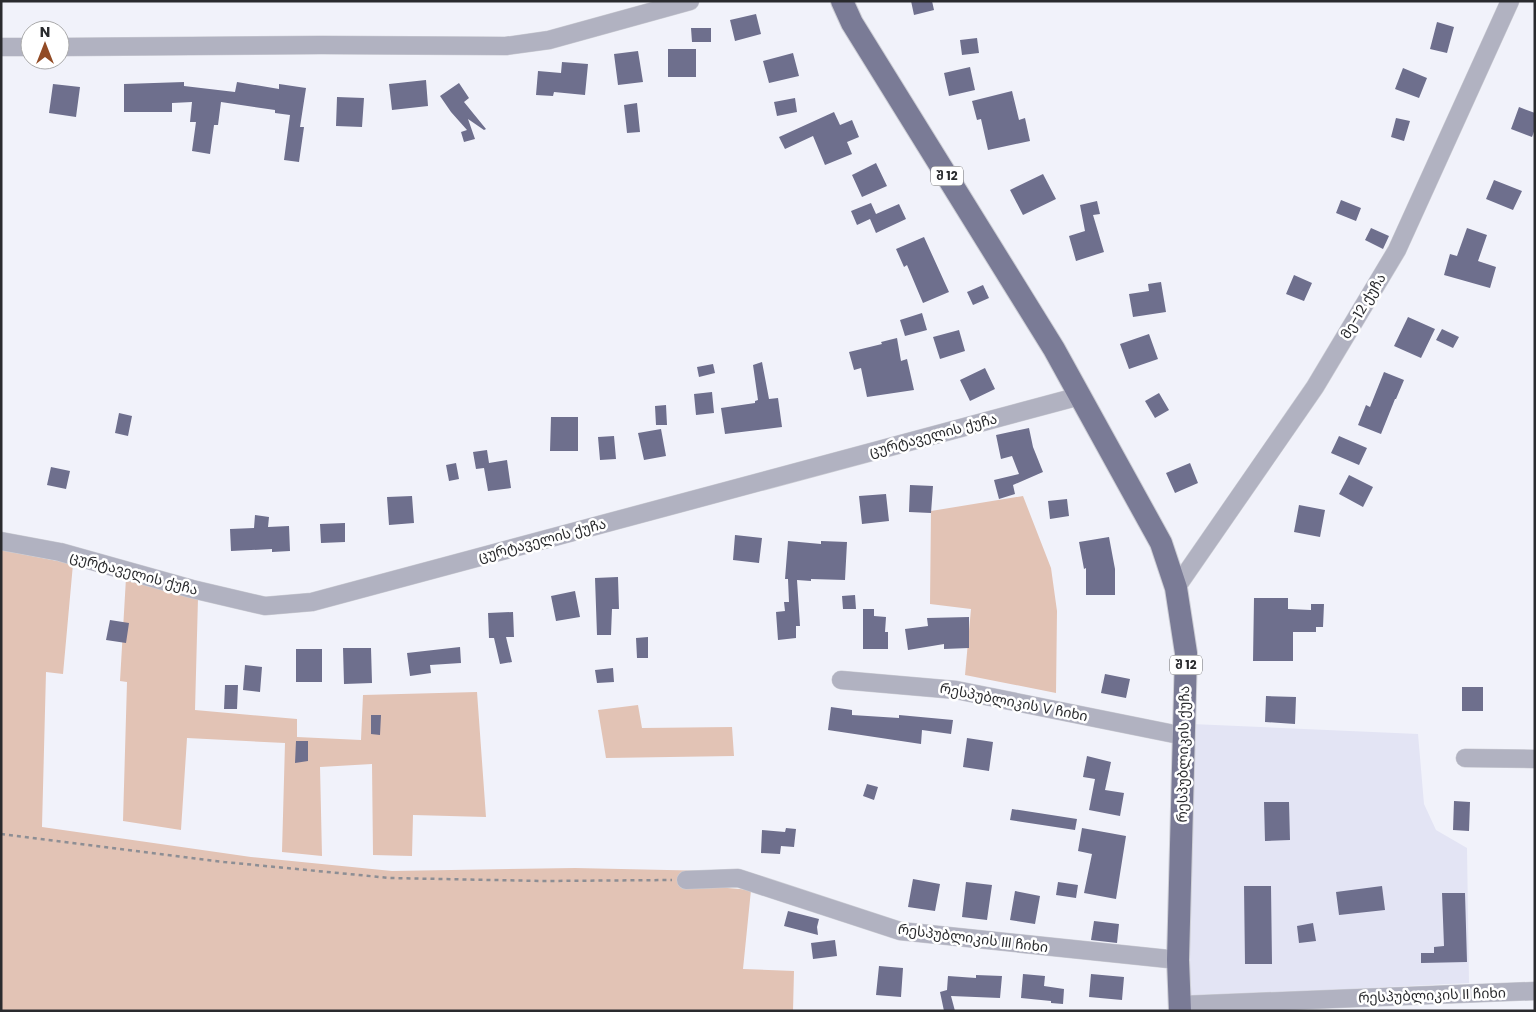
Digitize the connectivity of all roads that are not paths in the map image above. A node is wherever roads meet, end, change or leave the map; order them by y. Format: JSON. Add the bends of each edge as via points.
{"nodes":[{"id":1,"x":690,"y":1,"type":"edge"},
{"id":2,"x":842,"y":1,"type":"edge"},
{"id":3,"x":1510,"y":1,"type":"edge"},
{"id":4,"x":1,"y":47,"type":"edge"},
{"id":5,"x":20,"y":47,"type":"edge"},
{"id":6,"x":70,"y":47,"type":"edge"},
{"id":7,"x":1080,"y":396,"type":"junction"},
{"id":8,"x":1,"y":541,"type":"edge"},
{"id":9,"x":1176,"y":588,"type":"junction"},
{"id":10,"x":841,"y":680,"type":"dead end"},
{"id":11,"x":1184,"y":736,"type":"junction"},
{"id":12,"x":1465,"y":758,"type":"dead end"},
{"id":13,"x":1535,"y":759,"type":"edge"},
{"id":14,"x":686,"y":880,"type":"road end"},
{"id":15,"x":1178,"y":960,"type":"junction"},
{"id":16,"x":1535,"y":991,"type":"edge"},
{"id":17,"x":1180,"y":1008,"type":"edge"}],
"edges":[{"from":1,"to":6,"type":"street","via":[[549,40],[506,46]]},
{"from":2,"to":7,"type":"main road","name":"რესპუბლიკის ქუჩა","number":"შ 12","via":[[852,23]]},
{"from":3,"to":9,"type":"street","name":"მე-12 ქუჩა","via":[[1397,250],[1315,387]]},
{"from":4,"to":5,"type":"street"},
{"from":7,"to":8,"type":"street","name":"ცურტაველის ქუჩა","via":[[312,602],[265,606],[60,552]]},
{"from":7,"to":9,"type":"main road","name":"რესპუბლიკის ქუჩა","number":"შ 12","via":[[1161,543]]},
{"from":9,"to":11,"type":"main road","name":"რესპუბლიკის ქუჩა","number":"შ 12","via":[[1186,653]]},
{"from":10,"to":11,"type":"street","name":"რესპუბლიკის V ჩიხი","via":[[956,690]]},
{"from":11,"to":15,"type":"main road","name":"რესპუბლიკის ქუჩა","number":"შ 12"},
{"from":12,"to":13,"type":"street"},
{"from":14,"to":15,"type":"street","name":"რესპუბლიკის III ჩიხი","via":[[738,878],[900,931]]},
{"from":15,"to":17,"type":"main road","name":"რესპუბლიკის ქუჩა","number":"შ 12"},
{"from":16,"to":17,"type":"street","name":"რესპუბლიკის II ჩიხი"}]}
